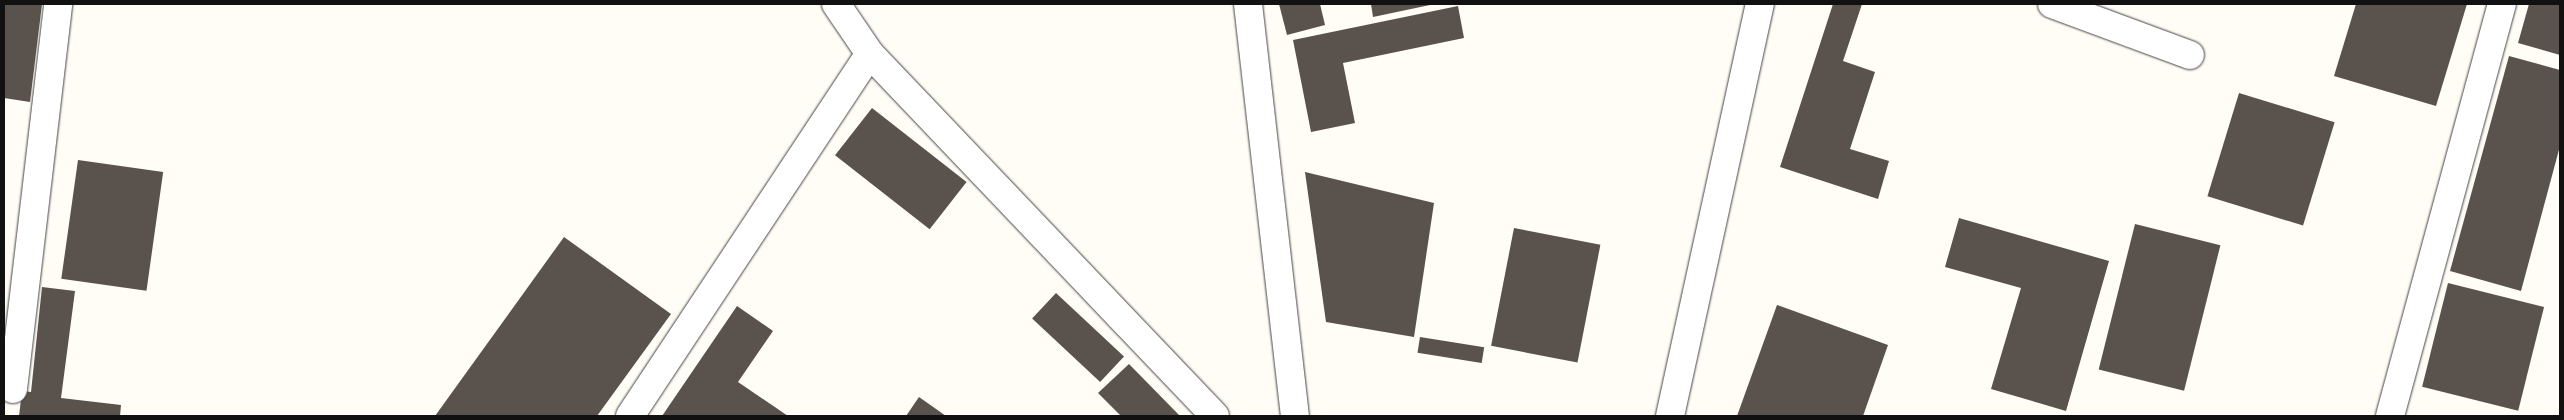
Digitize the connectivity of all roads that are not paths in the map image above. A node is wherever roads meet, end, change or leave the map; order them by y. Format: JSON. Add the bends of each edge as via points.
{"nodes":[{"id":1,"x":58,"y":4,"type":"edge"},
{"id":2,"x":836,"y":4,"type":"edge"},
{"id":3,"x":1248,"y":4,"type":"edge"},
{"id":4,"x":1760,"y":4,"type":"edge"},
{"id":5,"x":2052,"y":4,"type":"edge"},
{"id":6,"x":2502,"y":4,"type":"edge"},
{"id":7,"x":870,"y":54,"type":"junction"},
{"id":8,"x":2190,"y":55,"type":"dead end"},
{"id":9,"x":13,"y":388,"type":"dead end"},
{"id":10,"x":630,"y":416,"type":"edge"},
{"id":11,"x":1215,"y":416,"type":"edge"},
{"id":12,"x":1295,"y":416,"type":"edge"},
{"id":13,"x":1670,"y":416,"type":"edge"},
{"id":14,"x":2390,"y":416,"type":"edge"}],
"edges":[{"from":1,"to":9,"type":"street"},
{"from":2,"to":7,"type":"street"},
{"from":3,"to":12,"type":"street"},
{"from":4,"to":13,"type":"street"},
{"from":5,"to":8,"type":"street"},
{"from":6,"to":14,"type":"street"},
{"from":7,"to":10,"type":"street"},
{"from":7,"to":11,"type":"street"}]}
